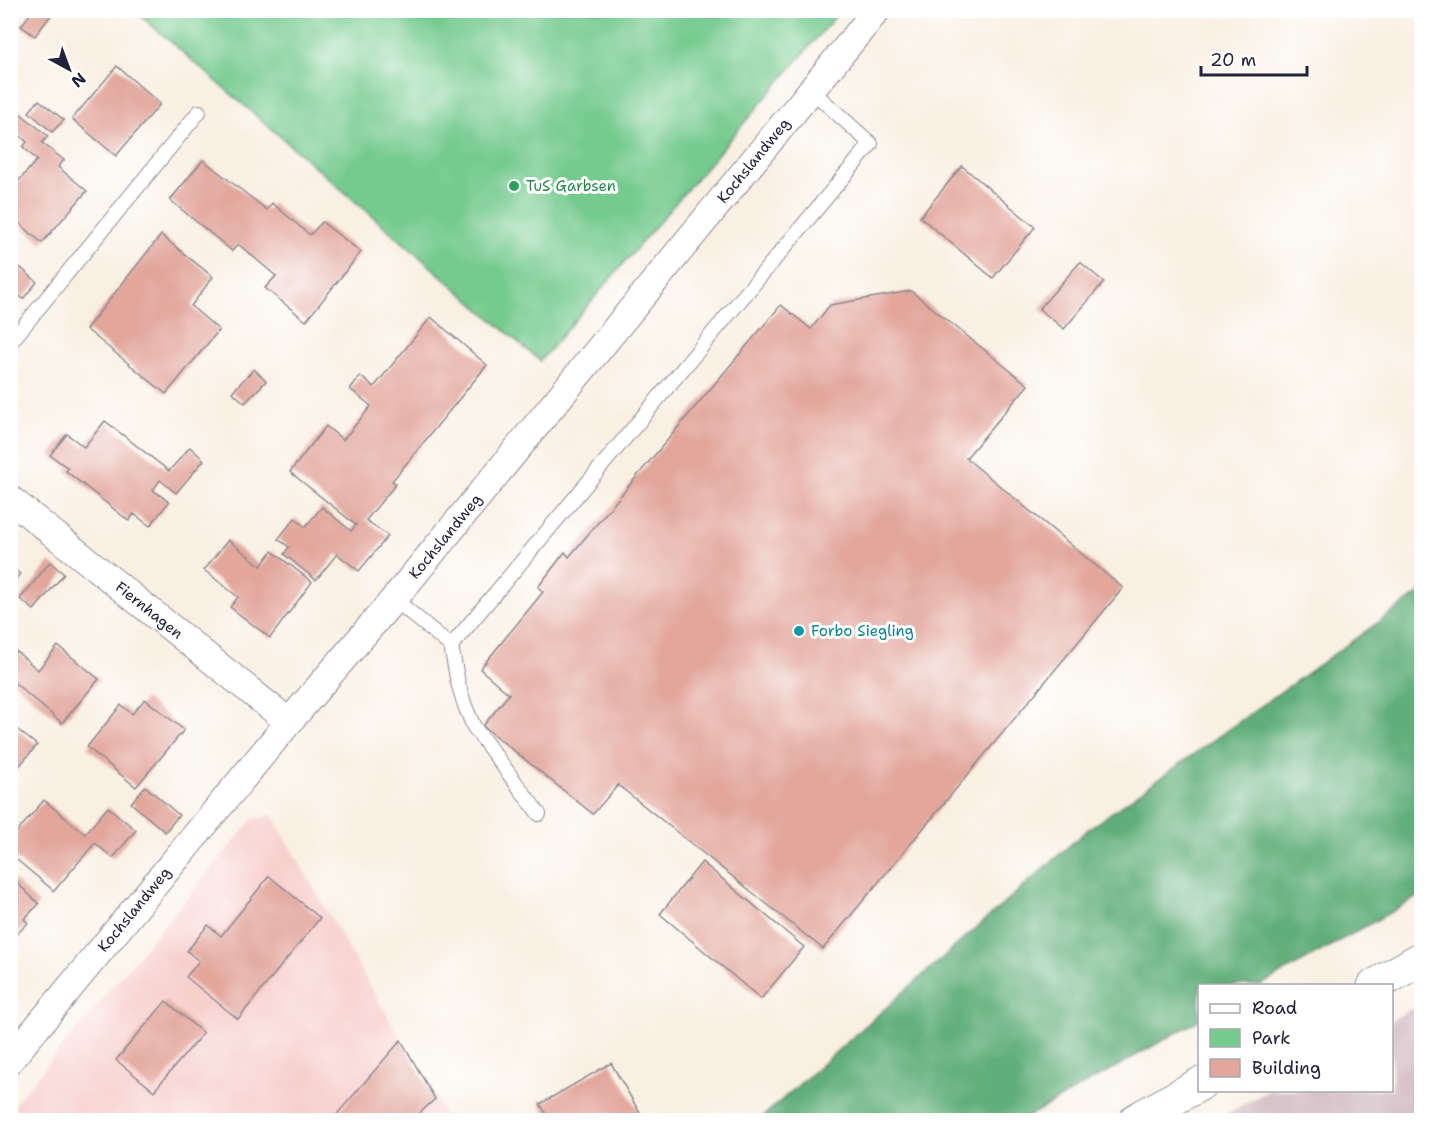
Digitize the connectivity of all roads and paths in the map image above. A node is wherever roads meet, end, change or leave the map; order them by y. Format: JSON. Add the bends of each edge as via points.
{"nodes":[{"id":1,"x":877,"y":10,"type":"edge"},
{"id":2,"x":811,"y":90,"type":"junction"},
{"id":3,"x":199,"y":112,"type":"dead end"},
{"id":4,"x":10,"y":343,"type":"edge"},
{"id":5,"x":10,"y":499,"type":"edge"},
{"id":6,"x":394,"y":599,"type":"junction"},
{"id":7,"x":451,"y":646,"type":"junction"},
{"id":8,"x":290,"y":722,"type":"junction"},
{"id":9,"x":539,"y":814,"type":"dead end"},
{"id":10,"x":1422,"y":958,"type":"edge"},
{"id":11,"x":1377,"y":984,"type":"edge"},
{"id":12,"x":10,"y":1060,"type":"edge"},
{"id":13,"x":1198,"y":1085,"type":"edge"},
{"id":14,"x":1136,"y":1120,"type":"edge"}],
"edges":[{"from":1,"to":2,"type":"street","name":"Kochslandweg"},
{"from":2,"to":6,"type":"street","name":"Kochslandweg"},
{"from":2,"to":7,"type":"lane","via":[[871,144]]},
{"from":3,"to":4,"type":"lane"},
{"from":5,"to":8,"type":"street","name":"Fiernhagen"},
{"from":6,"to":7,"type":"lane"},
{"from":6,"to":8,"type":"street","name":"Kochslandweg"},
{"from":7,"to":9,"type":"lane","via":[[458,683],[474,727]]},
{"from":8,"to":12,"type":"street","name":"Kochslandweg"},
{"from":10,"to":11,"type":"street"},
{"from":13,"to":14,"type":"street"}]}
